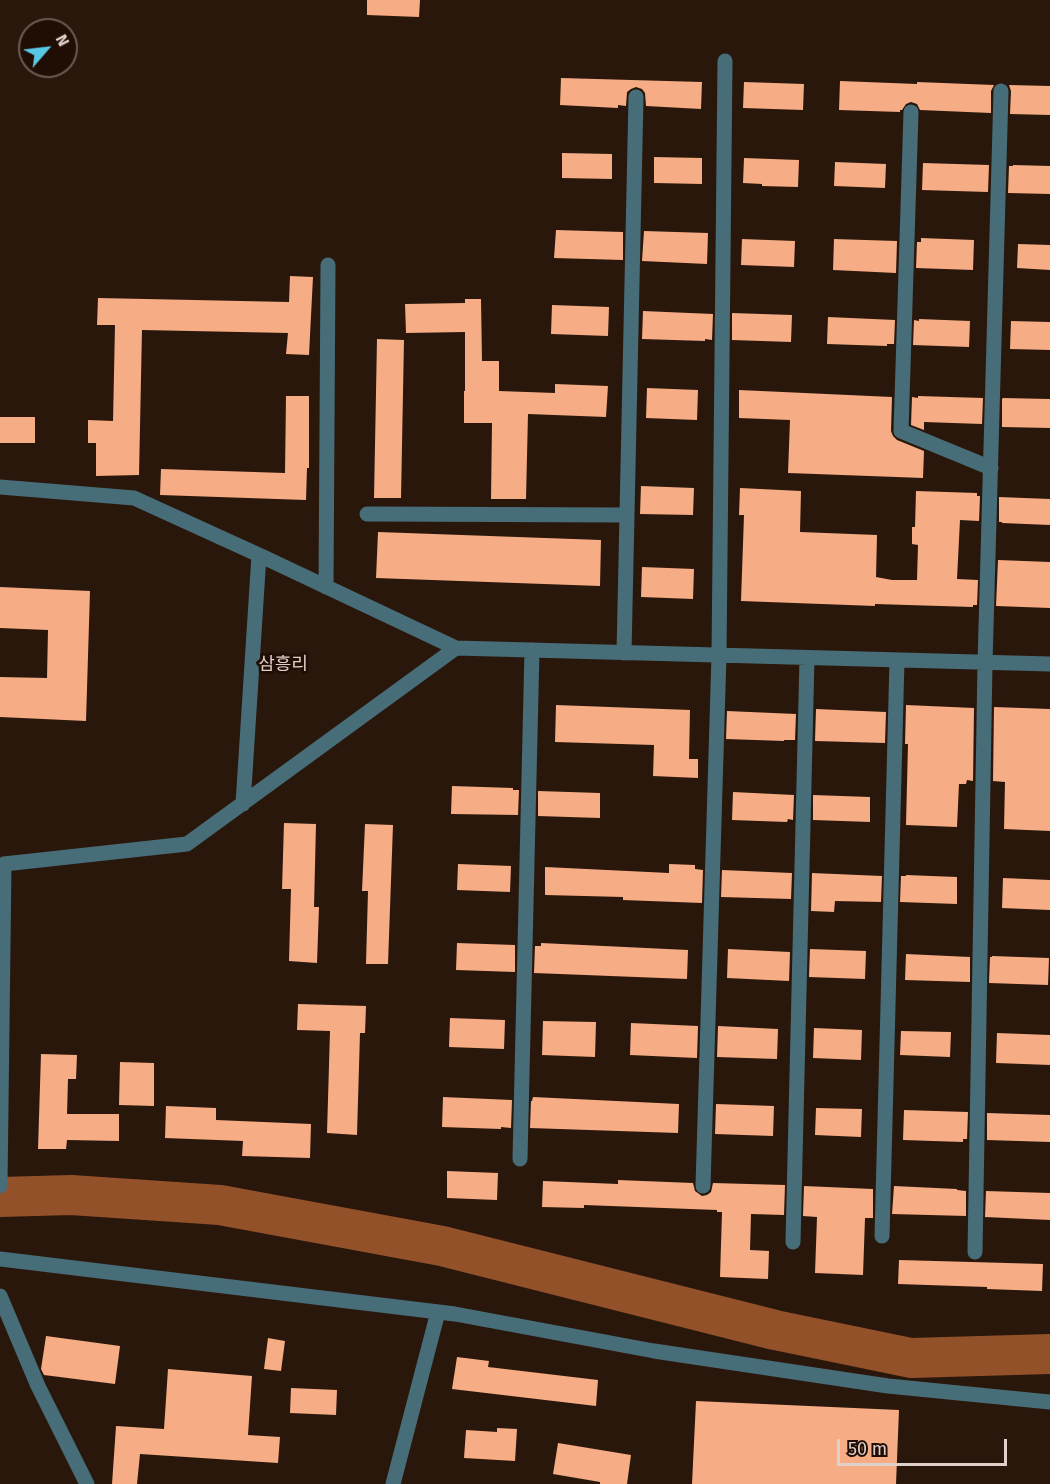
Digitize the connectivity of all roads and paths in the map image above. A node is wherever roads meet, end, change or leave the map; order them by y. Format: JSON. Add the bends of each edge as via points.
{"nodes":[{"id":1,"x":725,"y":60,"type":"dead end"},
{"id":2,"x":1001,"y":91,"type":"dead end"},
{"id":3,"x":636,"y":97,"type":"dead end"},
{"id":4,"x":911,"y":112,"type":"dead end"},
{"id":5,"x":328,"y":266,"type":"dead end"},
{"id":6,"x":991,"y":468,"type":"junction"},
{"id":7,"x":0,"y":487,"type":"edge"},
{"id":8,"x":368,"y":514,"type":"dead end"},
{"id":9,"x":627,"y":515,"type":"junction"},
{"id":10,"x":259,"y":555,"type":"junction"},
{"id":11,"x":326,"y":587,"type":"junction"},
{"id":12,"x":456,"y":648,"type":"junction"},
{"id":13,"x":532,"y":650,"type":"junction"},
{"id":14,"x":624,"y":653,"type":"junction"},
{"id":15,"x":719,"y":655,"type":"junction"},
{"id":16,"x":807,"y":658,"type":"junction"},
{"id":17,"x":897,"y":660,"type":"junction"},
{"id":18,"x":985,"y":663,"type":"junction"},
{"id":19,"x":1050,"y":664,"type":"edge"},
{"id":20,"x":243,"y":804,"type":"junction"},
{"id":21,"x":2,"y":864,"type":"edge"},
{"id":22,"x":0,"y":1153,"type":"edge"},
{"id":23,"x":520,"y":1159,"type":"dead end"},
{"id":24,"x":0,"y":1186,"type":"edge"},
{"id":25,"x":703,"y":1186,"type":"dead end"},
{"id":26,"x":882,"y":1236,"type":"dead end"},
{"id":27,"x":793,"y":1242,"type":"dead end"},
{"id":28,"x":975,"y":1252,"type":"dead end"},
{"id":29,"x":0,"y":1258,"type":"edge"},
{"id":30,"x":0,"y":1296,"type":"edge"},
{"id":31,"x":438,"y":1312,"type":"junction"},
{"id":32,"x":1050,"y":1402,"type":"edge"},
{"id":33,"x":87,"y":1484,"type":"edge"},
{"id":34,"x":393,"y":1484,"type":"edge"}],
"edges":[{"from":1,"to":15,"type":"street"},
{"from":2,"to":6,"type":"street"},
{"from":3,"to":9,"type":"street"},
{"from":4,"to":6,"type":"street","via":[[901,431]]},
{"from":5,"to":11,"type":"street"},
{"from":6,"to":18,"type":"street"},
{"from":7,"to":10,"type":"street","via":[[134,498]]},
{"from":8,"to":9,"type":"street"},
{"from":9,"to":14,"type":"street"},
{"from":10,"to":11,"type":"street"},
{"from":10,"to":20,"type":"street"},
{"from":11,"to":12,"type":"street"},
{"from":12,"to":13,"type":"street"},
{"from":12,"to":20,"type":"street"},
{"from":13,"to":14,"type":"street"},
{"from":13,"to":23,"type":"street"},
{"from":14,"to":15,"type":"street"},
{"from":15,"to":16,"type":"street"},
{"from":15,"to":25,"type":"street"},
{"from":16,"to":17,"type":"street"},
{"from":16,"to":27,"type":"street"},
{"from":17,"to":18,"type":"street"},
{"from":17,"to":26,"type":"street"},
{"from":18,"to":19,"type":"street"},
{"from":18,"to":28,"type":"street"},
{"from":20,"to":21,"type":"street","via":[[187,844]]},
{"from":21,"to":22,"type":"street"},
{"from":22,"to":24,"type":"street"},
{"from":29,"to":31,"type":"street"},
{"from":30,"to":33,"type":"street","via":[[38,1386]]},
{"from":31,"to":32,"type":"street","via":[[654,1351],[888,1386]]},
{"from":31,"to":34,"type":"street"}]}
